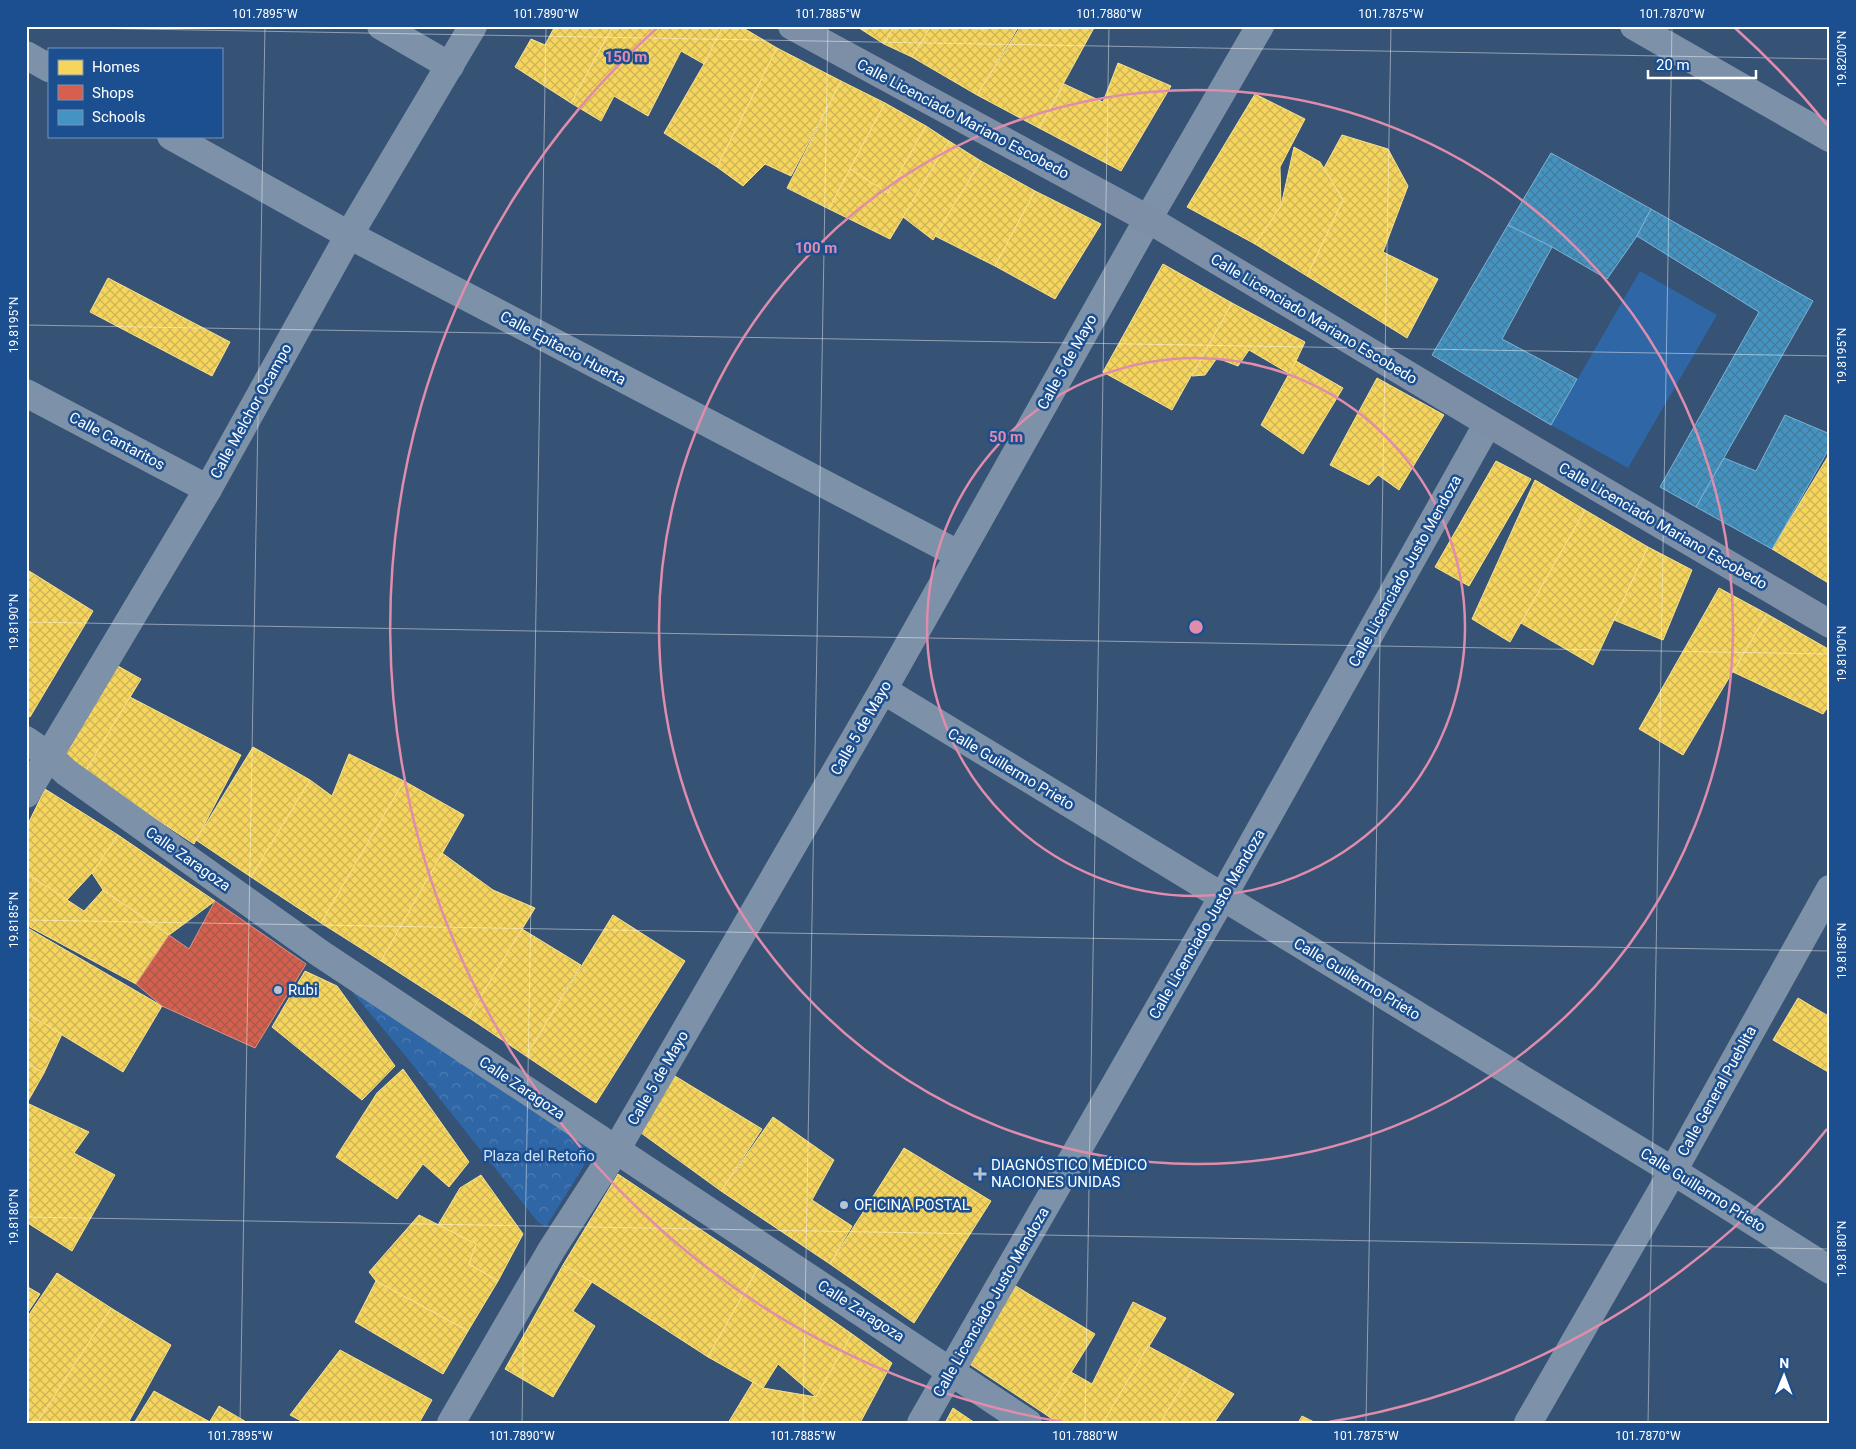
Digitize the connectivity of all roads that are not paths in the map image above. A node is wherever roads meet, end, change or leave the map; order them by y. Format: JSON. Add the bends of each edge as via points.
{"nodes":[{"id":1,"x":381,"y":26,"type":"edge"},
{"id":2,"x":473,"y":26,"type":"edge"},
{"id":3,"x":792,"y":26,"type":"edge"},
{"id":4,"x":1260,"y":26,"type":"edge"},
{"id":5,"x":1634,"y":26,"type":"edge"},
{"id":6,"x":26,"y":55,"type":"edge"},
{"id":7,"x":450,"y":66,"type":"junction"},
{"id":8,"x":48,"y":67,"type":"edge"},
{"id":9,"x":175,"y":138,"type":"edge"},
{"id":10,"x":1830,"y":138,"type":"edge"},
{"id":11,"x":1148,"y":219,"type":"junction"},
{"id":12,"x":349,"y":235,"type":"junction"},
{"id":13,"x":26,"y":393,"type":"edge"},
{"id":14,"x":1488,"y":423,"type":"junction"},
{"id":15,"x":208,"y":489,"type":"junction"},
{"id":16,"x":958,"y":554,"type":"junction"},
{"id":17,"x":1830,"y":624,"type":"edge"},
{"id":18,"x":883,"y":690,"type":"junction"},
{"id":19,"x":26,"y":740,"type":"edge"},
{"id":20,"x":48,"y":756,"type":"junction"},
{"id":21,"x":26,"y":794,"type":"edge"},
{"id":22,"x":1830,"y":889,"type":"edge"},
{"id":23,"x":1222,"y":898,"type":"junction"},
{"id":24,"x":616,"y":1150,"type":"junction"},
{"id":25,"x":1673,"y":1170,"type":"junction"},
{"id":26,"x":1830,"y":1270,"type":"edge"},
{"id":27,"x":951,"y":1370,"type":"junction"},
{"id":28,"x":451,"y":1423,"type":"edge"},
{"id":29,"x":921,"y":1423,"type":"edge"},
{"id":30,"x":1028,"y":1423,"type":"edge"},
{"id":31,"x":1528,"y":1423,"type":"edge"}],
"edges":[{"from":1,"to":7,"type":"street"},
{"from":2,"to":7,"type":"street","name":"Calle Melchor Ocampo"},
{"from":3,"to":11,"type":"main road","name":"Calle Licenciado Mariano Escobedo"},
{"from":4,"to":11,"type":"street","name":"Calle 5 de Mayo"},
{"from":5,"to":10,"type":"street"},
{"from":6,"to":8,"type":"street"},
{"from":7,"to":12,"type":"street","name":"Calle Melchor Ocampo"},
{"from":9,"to":12,"type":"street","name":"Calle Epitacio Huerta"},
{"from":11,"to":14,"type":"main road","name":"Calle Licenciado Mariano Escobedo"},
{"from":11,"to":16,"type":"street","name":"Calle 5 de Mayo"},
{"from":12,"to":15,"type":"street","name":"Calle Melchor Ocampo"},
{"from":12,"to":16,"type":"street","name":"Calle Epitacio Huerta"},
{"from":13,"to":15,"type":"street","name":"Calle Cantaritos"},
{"from":14,"to":17,"type":"main road","name":"Calle Licenciado Mariano Escobedo"},
{"from":14,"to":23,"type":"street","name":"Calle Licenciado Justo Mendoza"},
{"from":15,"to":20,"type":"street","name":"Calle Melchor Ocampo"},
{"from":16,"to":18,"type":"street","name":"Calle 5 de Mayo"},
{"from":18,"to":23,"type":"street","name":"Calle Guillermo Prieto"},
{"from":18,"to":24,"type":"street","name":"Calle 5 de Mayo"},
{"from":19,"to":20,"type":"street","name":"Calle Zaragoza"},
{"from":20,"to":21,"type":"street","name":"Calle Melchor Ocampo"},
{"from":20,"to":24,"type":"street","name":"Calle Zaragoza","via":[[321,954]]},
{"from":22,"to":25,"type":"street","name":"Calle General Pueblita"},
{"from":23,"to":25,"type":"street","name":"Calle Guillermo Prieto"},
{"from":23,"to":27,"type":"street","name":"Calle Licenciado Justo Mendoza"},
{"from":24,"to":27,"type":"street","name":"Calle Zaragoza"},
{"from":24,"to":28,"type":"street","name":"Calle 5 de Mayo","via":[[552,1249]]},
{"from":25,"to":26,"type":"street","name":"Calle Guillermo Prieto"},
{"from":25,"to":31,"type":"street","name":"Calle General Pueblita"},
{"from":27,"to":29,"type":"street","name":"Calle Licenciado Justo Mendoza"},
{"from":27,"to":30,"type":"street","name":"Calle Zaragoza"}]}
